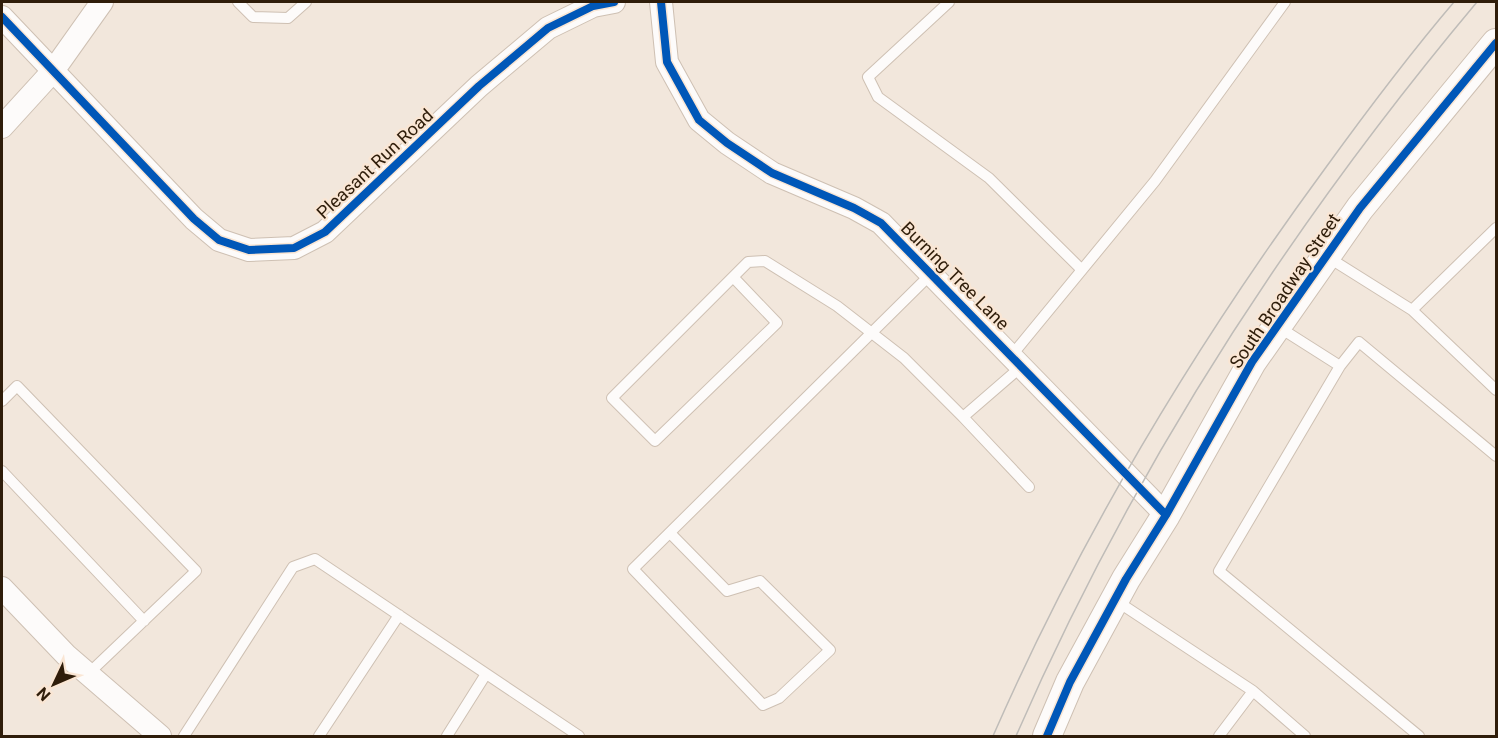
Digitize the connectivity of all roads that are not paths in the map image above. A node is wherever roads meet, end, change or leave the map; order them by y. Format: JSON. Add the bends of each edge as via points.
{"nodes":[{"id":1,"x":102,"y":2,"type":"edge"},
{"id":2,"x":238,"y":2,"type":"edge"},
{"id":3,"x":306,"y":2,"type":"edge"},
{"id":4,"x":614,"y":2,"type":"edge"},
{"id":5,"x":661,"y":2,"type":"edge"},
{"id":6,"x":949,"y":2,"type":"edge"},
{"id":7,"x":1285,"y":2,"type":"edge"},
{"id":8,"x":2,"y":17,"type":"edge"},
{"id":9,"x":1497,"y":43,"type":"edge"},
{"id":10,"x":53,"y":71,"type":"junction"},
{"id":11,"x":2,"y":127,"type":"edge"},
{"id":12,"x":1497,"y":228,"type":"edge"},
{"id":13,"x":1326,"y":256,"type":"junction"},
{"id":14,"x":1082,"y":270,"type":"junction"},
{"id":15,"x":932,"y":273,"type":"junction"},
{"id":16,"x":733,"y":278,"type":"junction"},
{"id":17,"x":1412,"y":310,"type":"junction"},
{"id":18,"x":1277,"y":326,"type":"junction"},
{"id":19,"x":871,"y":332,"type":"junction"},
{"id":20,"x":1017,"y":360,"type":"junction"},
{"id":21,"x":1340,"y":366,"type":"junction"},
{"id":22,"x":1497,"y":390,"type":"edge"},
{"id":23,"x":2,"y":401,"type":"edge"},
{"id":24,"x":963,"y":417,"type":"junction"},
{"id":25,"x":1497,"y":456,"type":"edge"},
{"id":26,"x":2,"y":471,"type":"edge"},
{"id":27,"x":1029,"y":487,"type":"dead end"},
{"id":28,"x":1166,"y":515,"type":"junction"},
{"id":29,"x":670,"y":533,"type":"junction"},
{"id":30,"x":2,"y":588,"type":"edge"},
{"id":31,"x":1115,"y":599,"type":"junction"},
{"id":32,"x":399,"y":615,"type":"junction"},
{"id":33,"x":144,"y":621,"type":"junction"},
{"id":34,"x":88,"y":674,"type":"junction"},
{"id":35,"x":486,"y":674,"type":"junction"},
{"id":36,"x":1253,"y":691,"type":"junction"},
{"id":37,"x":155,"y":735,"type":"edge"},
{"id":38,"x":184,"y":736,"type":"edge"},
{"id":39,"x":319,"y":736,"type":"edge"},
{"id":40,"x":447,"y":736,"type":"edge"},
{"id":41,"x":579,"y":736,"type":"edge"},
{"id":42,"x":1047,"y":736,"type":"edge"},
{"id":43,"x":1219,"y":736,"type":"edge"},
{"id":44,"x":1305,"y":736,"type":"edge"},
{"id":45,"x":1419,"y":736,"type":"edge"}],
"edges":[{"from":1,"to":10,"type":"street"},
{"from":2,"to":3,"type":"lane","via":[[253,17],[288,18]]},
{"from":4,"to":10,"type":"street","name":"Pleasant Run Road","via":[[593,6],[548,28],[479,86],[325,232],[294,248],[249,250],[219,240],[194,219]]},
{"from":5,"to":15,"type":"street","name":"Burning Tree Lane","via":[[667,62],[699,120],[772,173],[881,223]]},
{"from":6,"to":14,"type":"lane","via":[[868,77],[878,97],[989,178]]},
{"from":7,"to":14,"type":"lane","via":[[1155,181]]},
{"from":8,"to":10,"type":"street","name":"Pleasant Run Road"},
{"from":9,"to":13,"type":"street","name":"South Broadway Street","via":[[1360,208]]},
{"from":10,"to":11,"type":"street"},
{"from":12,"to":17,"type":"lane"},
{"from":13,"to":17,"type":"lane"},
{"from":13,"to":18,"type":"street","name":"South Broadway Street"},
{"from":14,"to":20,"type":"lane"},
{"from":15,"to":19,"type":"lane"},
{"from":15,"to":20,"type":"street","name":"Burning Tree Lane"},
{"from":16,"to":16,"type":"lane","via":[[612,398],[655,441],[777,322]]},
{"from":16,"to":19,"type":"lane","via":[[748,262],[765,261]]},
{"from":17,"to":22,"type":"lane"},
{"from":18,"to":21,"type":"lane"},
{"from":18,"to":28,"type":"street","name":"South Broadway Street","via":[[1252,362]]},
{"from":19,"to":24,"type":"lane","via":[[904,358]]},
{"from":19,"to":29,"type":"lane"},
{"from":20,"to":24,"type":"lane"},
{"from":20,"to":28,"type":"street","name":"Burning Tree Lane"},
{"from":21,"to":25,"type":"lane","via":[[1359,342]]},
{"from":21,"to":45,"type":"lane","via":[[1219,571]]},
{"from":23,"to":33,"type":"lane","via":[[17,386],[196,571]]},
{"from":24,"to":27,"type":"lane"},
{"from":26,"to":33,"type":"lane"},
{"from":28,"to":31,"type":"street","name":"South Broadway Street"},
{"from":29,"to":29,"type":"lane","via":[[633,569],[763,705],[779,698],[830,650],[760,581],[727,591]]},
{"from":30,"to":34,"type":"street"},
{"from":31,"to":36,"type":"lane"},
{"from":31,"to":42,"type":"street","name":"South Broadway Street","via":[[1070,682]]},
{"from":32,"to":35,"type":"lane"},
{"from":32,"to":38,"type":"lane","via":[[315,559],[293,567]]},
{"from":32,"to":39,"type":"lane"},
{"from":33,"to":34,"type":"lane"},
{"from":34,"to":37,"type":"street"},
{"from":35,"to":40,"type":"lane"},
{"from":35,"to":41,"type":"lane"},
{"from":36,"to":43,"type":"lane"},
{"from":36,"to":44,"type":"lane"}]}
